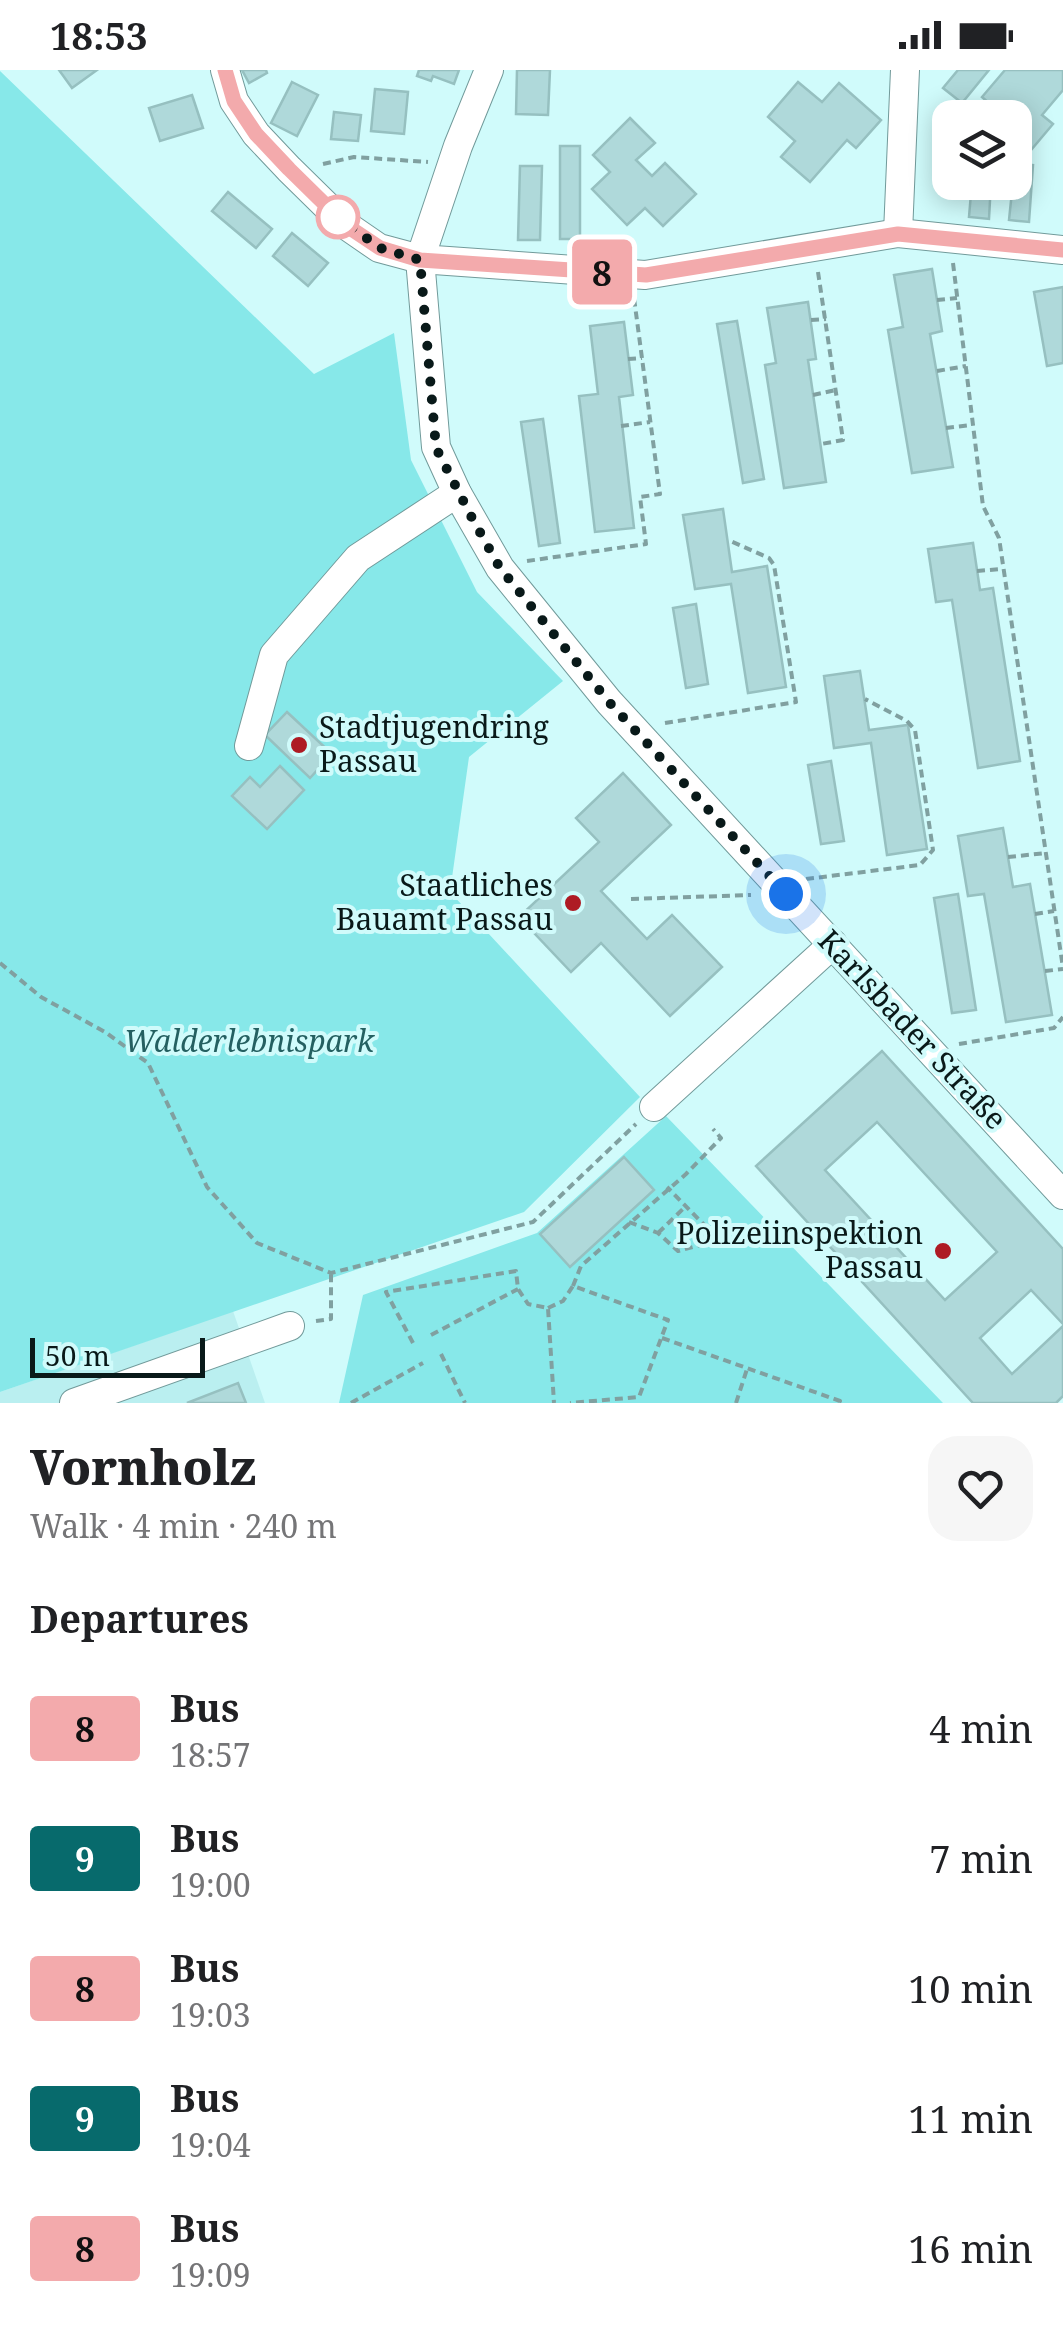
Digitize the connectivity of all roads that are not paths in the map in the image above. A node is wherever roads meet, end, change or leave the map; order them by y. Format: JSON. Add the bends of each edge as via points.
{"nodes":[{"id":1,"x":226,"y":70,"type":"edge"},
{"id":2,"x":489,"y":70,"type":"edge"},
{"id":3,"x":905,"y":70,"type":"edge"},
{"id":4,"x":898,"y":234,"type":"junction"},
{"id":5,"x":1063,"y":250,"type":"edge"},
{"id":6,"x":420,"y":260,"type":"junction"},
{"id":7,"x":457,"y":493,"type":"junction"},
{"id":8,"x":249,"y":746,"type":"dead end"},
{"id":9,"x":834,"y":944,"type":"junction"},
{"id":10,"x":654,"y":1106,"type":"road end"},
{"id":11,"x":1063,"y":1195,"type":"edge"},
{"id":12,"x":290,"y":1326,"type":"dead end"},
{"id":13,"x":74,"y":1403,"type":"edge"}],
"edges":[{"from":1,"to":6,"type":"street","via":[[234,101],[256,134],[347,226],[380,248]]},
{"from":2,"to":6,"type":"street"},
{"from":3,"to":4,"type":"street"},
{"from":4,"to":5,"type":"street","via":[[950,238],[998,231]]},
{"from":4,"to":6,"type":"street","via":[[646,275]]},
{"from":6,"to":7,"type":"street","name":"Karlsbader Straße","via":[[436,448]]},
{"from":7,"to":8,"type":"street","via":[[358,558],[274,655]]},
{"from":7,"to":9,"type":"street","name":"Karlsbader Straße","via":[[500,568],[609,702],[793,887]]},
{"from":9,"to":10,"type":"street"},
{"from":9,"to":11,"type":"street","name":"Karlsbader Straße"},
{"from":12,"to":13,"type":"street"}]}
